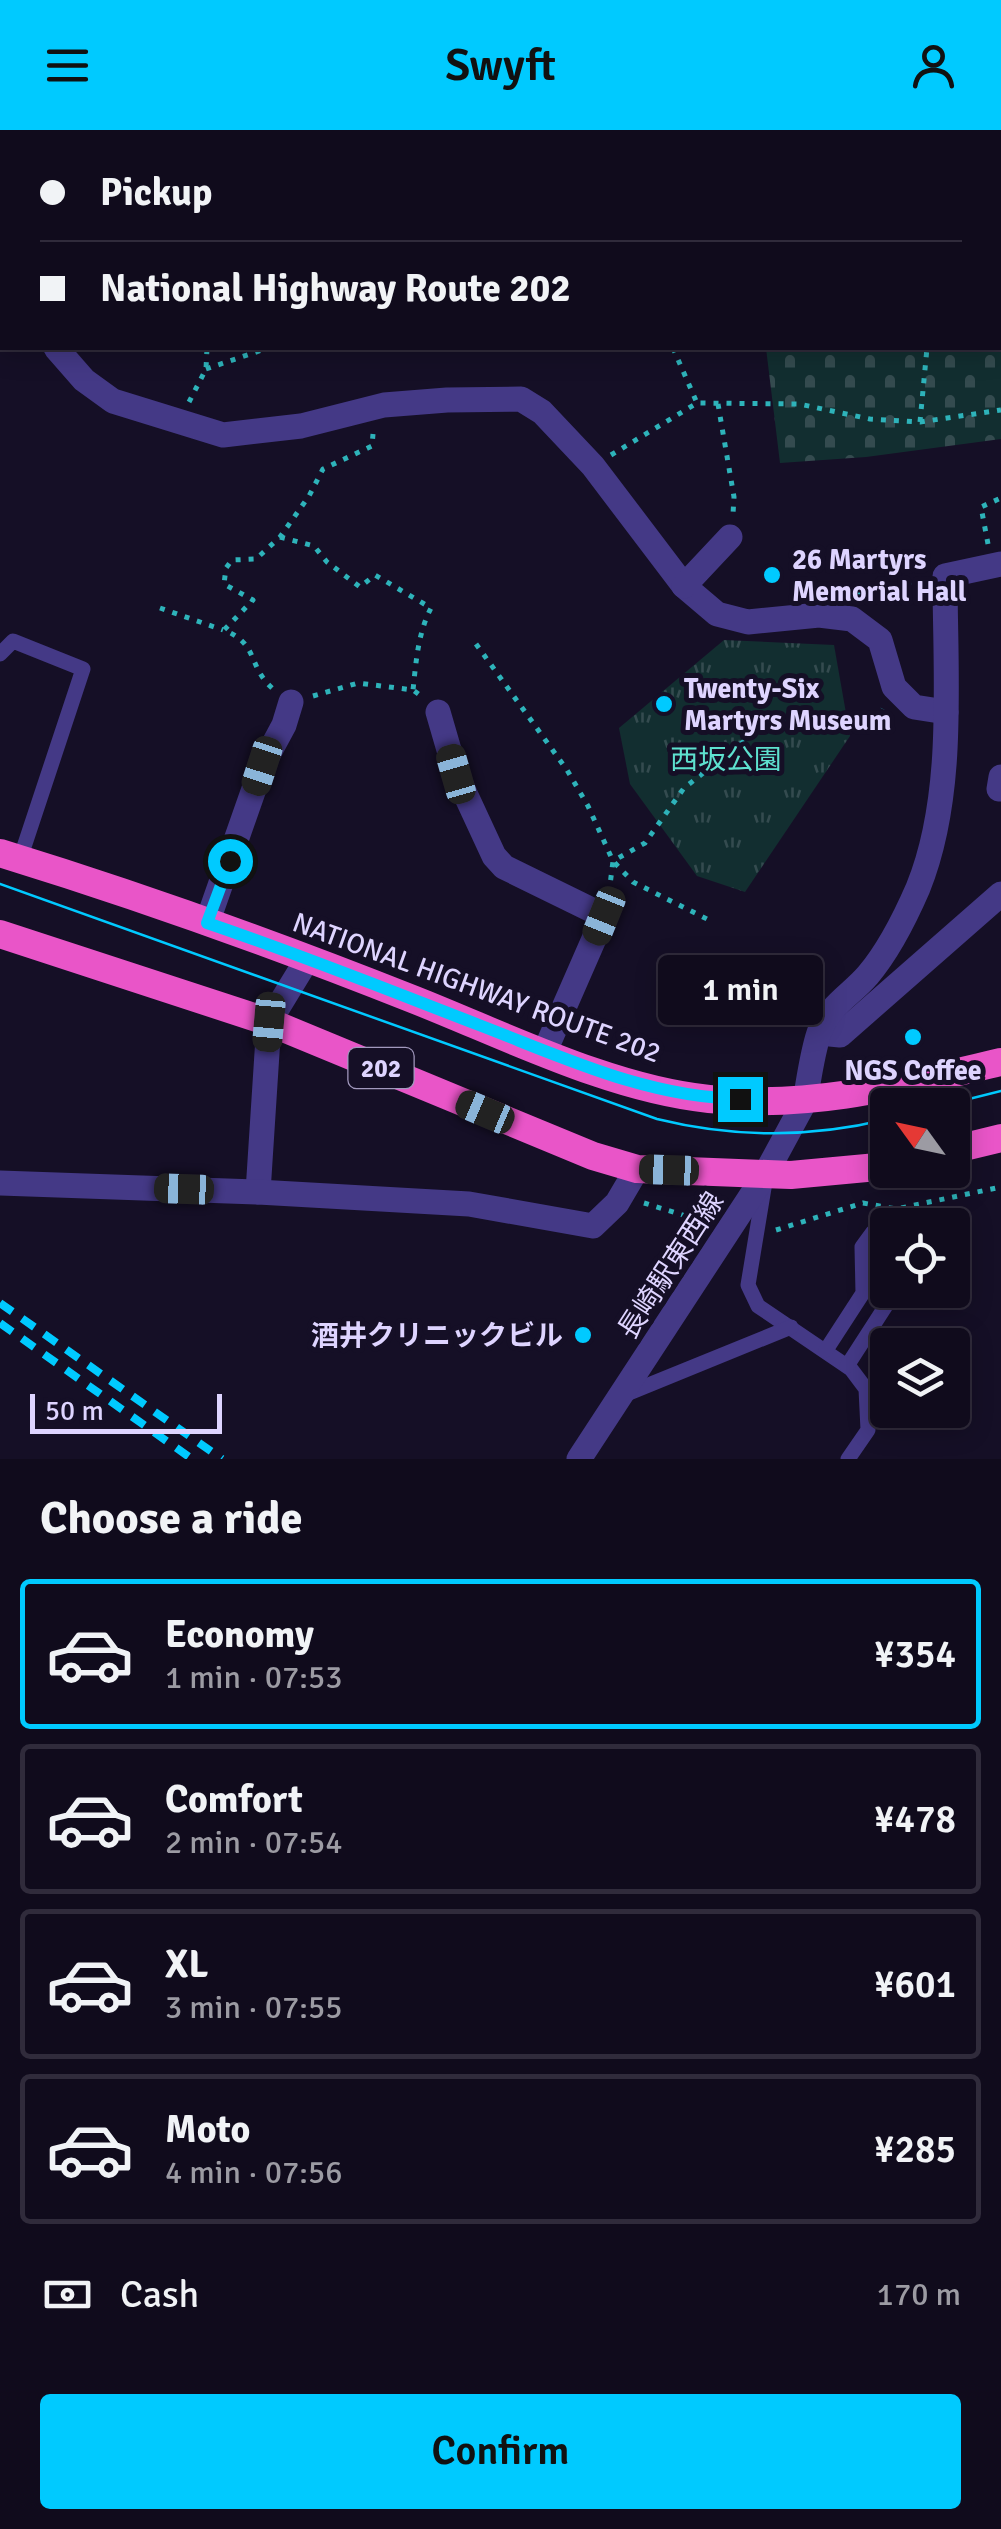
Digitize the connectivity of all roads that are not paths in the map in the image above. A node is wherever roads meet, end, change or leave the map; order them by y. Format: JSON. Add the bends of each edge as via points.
{"nodes":[{"id":1,"x":58,"y":350,"type":"edge"},
{"id":2,"x":730,"y":537,"type":"road end"},
{"id":3,"x":996,"y":565,"type":"edge"},
{"id":4,"x":684,"y":586,"type":"junction"},
{"id":5,"x":0,"y":654,"type":"edge"},
{"id":6,"x":424,"y":698,"type":"road end"},
{"id":7,"x":946,"y":712,"type":"junction"},
{"id":8,"x":288,"y":713,"type":"road end"},
{"id":9,"x":10,"y":856,"type":"edge"},
{"id":10,"x":1001,"y":894,"type":"edge"},
{"id":11,"x":207,"y":923,"type":"junction"},
{"id":12,"x":0,"y":934,"type":"edge"},
{"id":13,"x":308,"y":958,"type":"junction"},
{"id":14,"x":269,"y":1022,"type":"junction"},
{"id":15,"x":820,"y":1032,"type":"junction"},
{"id":16,"x":544,"y":1050,"type":"junction"},
{"id":17,"x":1001,"y":1062,"type":"edge"},
{"id":18,"x":805,"y":1101,"type":"junction"},
{"id":19,"x":1001,"y":1138,"type":"edge"},
{"id":20,"x":970,"y":1146,"type":"edge"},
{"id":21,"x":870,"y":1168,"type":"edge"},
{"id":22,"x":637,"y":1169,"type":"junction"},
{"id":23,"x":766,"y":1174,"type":"junction"},
{"id":24,"x":0,"y":1183,"type":"edge"},
{"id":25,"x":258,"y":1192,"type":"junction"},
{"id":26,"x":870,"y":1236,"type":"edge"},
{"id":27,"x":884,"y":1308,"type":"edge"},
{"id":28,"x":792,"y":1327,"type":"junction"},
{"id":29,"x":826,"y":1350,"type":"junction"},
{"id":30,"x":847,"y":1366,"type":"junction"},
{"id":31,"x":620,"y":1396,"type":"junction"},
{"id":32,"x":580,"y":1459,"type":"edge"},
{"id":33,"x":848,"y":1459,"type":"edge"}],
"edges":[{"from":1,"to":4,"type":"street","via":[[113,401],[224,436],[301,426],[377,406],[522,399],[592,466]]},
{"from":2,"to":4,"type":"street"},
{"from":3,"to":7,"type":"street","via":[[945,576]]},
{"from":4,"to":7,"type":"street","via":[[718,614],[748,622],[852,619],[880,640],[894,688],[914,707]]},
{"from":5,"to":9,"type":"lane","via":[[13,641],[82,669]]},
{"from":6,"to":16,"type":"street","via":[[494,856],[604,916]]},
{"from":7,"to":15,"type":"street","via":[[937,822],[918,886],[894,938],[838,1001]]},
{"from":8,"to":11,"type":"street","via":[[262,766]]},
{"from":9,"to":11,"type":"highway","name":"NATIONAL HIGHWAY ROUTE 202"},
{"from":10,"to":15,"type":"street","via":[[840,1035]]},
{"from":11,"to":13,"type":"highway","name":"NATIONAL HIGHWAY ROUTE 202"},
{"from":12,"to":14,"type":"highway","number":"202"},
{"from":13,"to":14,"type":"street"},
{"from":13,"to":16,"type":"highway","name":"NATIONAL HIGHWAY ROUTE 202"},
{"from":14,"to":22,"type":"highway","number":"202"},
{"from":14,"to":25,"type":"street"},
{"from":15,"to":18,"type":"street","name":"長崎駅東西線"},
{"from":16,"to":18,"type":"highway","name":"NATIONAL HIGHWAY ROUTE 202","via":[[629,1084],[708,1098]]},
{"from":17,"to":18,"type":"highway","name":"NATIONAL HIGHWAY ROUTE 202"},
{"from":18,"to":23,"type":"street","name":"長崎駅東西線"},
{"from":19,"to":20,"type":"highway"},
{"from":21,"to":23,"type":"highway","number":"202"},
{"from":22,"to":23,"type":"highway","number":"202"},
{"from":22,"to":25,"type":"street","via":[[617,1204],[593,1226],[469,1204]]},
{"from":23,"to":28,"type":"lane","via":[[748,1286],[758,1306]]},
{"from":23,"to":31,"type":"street","name":"長崎駅東西線"},
{"from":24,"to":25,"type":"street"},
{"from":26,"to":29,"type":"lane","via":[[862,1247],[863,1293]]},
{"from":27,"to":30,"type":"lane"},
{"from":28,"to":29,"type":"lane"},
{"from":28,"to":31,"type":"lane"},
{"from":29,"to":30,"type":"lane"},
{"from":30,"to":33,"type":"lane","via":[[866,1389],[868,1430]]},
{"from":31,"to":32,"type":"street","name":"長崎駅東西線"}]}
